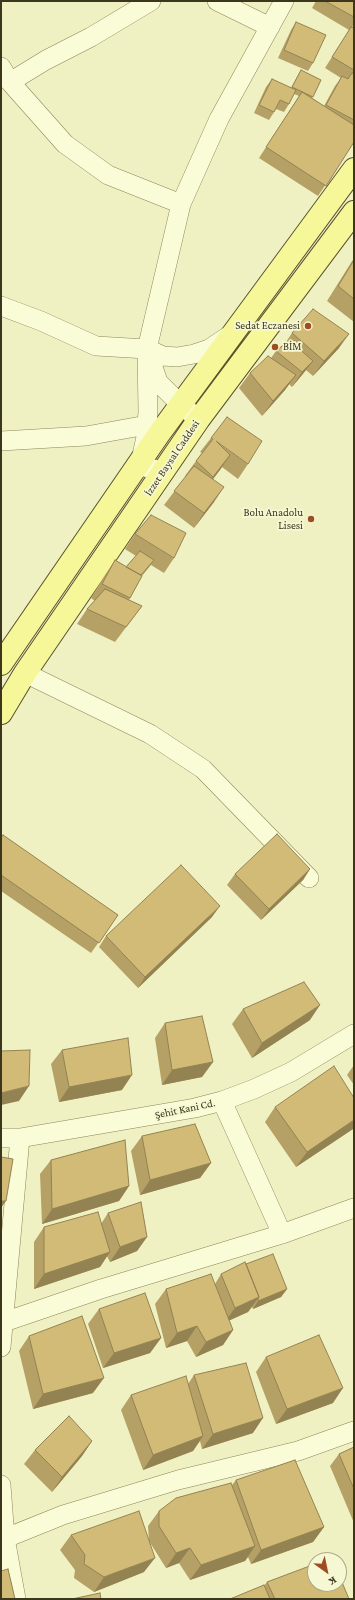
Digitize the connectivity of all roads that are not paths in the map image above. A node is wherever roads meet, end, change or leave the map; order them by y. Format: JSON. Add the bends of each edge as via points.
{"nodes":[{"id":1,"x":151,"y":1,"type":"edge"},
{"id":2,"x":217,"y":1,"type":"edge"},
{"id":3,"x":284,"y":1,"type":"edge"},
{"id":4,"x":270,"y":27,"type":"junction"},
{"id":5,"x":4,"y":73,"type":"edge"},
{"id":6,"x":354,"y":169,"type":"edge"},
{"id":7,"x":181,"y":204,"type":"junction"},
{"id":8,"x":354,"y":212,"type":"edge"},
{"id":9,"x":1,"y":306,"type":"edge"},
{"id":10,"x":233,"y":333,"type":"junction"},
{"id":11,"x":147,"y":349,"type":"junction"},
{"id":12,"x":181,"y":405,"type":"junction"},
{"id":13,"x":199,"y":419,"type":"junction"},
{"id":14,"x":147,"y":425,"type":"junction"},
{"id":15,"x":1,"y":441,"type":"edge"},
{"id":16,"x":141,"y":460,"type":"junction"},
{"id":17,"x":163,"y":471,"type":"junction"},
{"id":18,"x":1,"y":664,"type":"edge"},
{"id":19,"x":25,"y":673,"type":"junction"},
{"id":20,"x":1,"y":713,"type":"edge"},
{"id":21,"x":309,"y":878,"type":"edge"},
{"id":22,"x":354,"y":1034,"type":"edge"},
{"id":23,"x":222,"y":1101,"type":"junction"},
{"id":24,"x":1,"y":1138,"type":"edge"},
{"id":25,"x":20,"y":1138,"type":"junction"},
{"id":26,"x":354,"y":1208,"type":"edge"},
{"id":27,"x":282,"y":1234,"type":"junction"},
{"id":28,"x":4,"y":1322,"type":"junction"},
{"id":29,"x":1,"y":1347,"type":"edge"},
{"id":30,"x":354,"y":1431,"type":"edge"},
{"id":31,"x":1,"y":1485,"type":"edge"},
{"id":32,"x":3,"y":1539,"type":"edge"},
{"id":33,"x":16,"y":1599,"type":"edge"}],
"edges":[{"from":1,"to":5,"type":"street","via":[[92,37],[46,60]]},
{"from":2,"to":4,"type":"street"},
{"from":3,"to":4,"type":"street"},
{"from":4,"to":7,"type":"street","via":[[220,120]]},
{"from":5,"to":7,"type":"street","via":[[65,144],[108,175]]},
{"from":6,"to":10,"type":"main road"},
{"from":7,"to":11,"type":"street"},
{"from":8,"to":13,"type":"main road","name":"İzzet Baysal Caddesi"},
{"from":9,"to":11,"type":"street","via":[[96,346]]},
{"from":10,"to":11,"type":"street","via":[[209,349],[177,357],[163,356]]},
{"from":10,"to":12,"type":"main road"},
{"from":11,"to":12,"type":"street","via":[[158,382]]},
{"from":11,"to":14,"type":"street"},
{"from":12,"to":13,"type":"street"},
{"from":12,"to":16,"type":"main road"},
{"from":13,"to":17,"type":"main road","name":"İzzet Baysal Caddesi"},
{"from":14,"to":15,"type":"street","via":[[86,436]]},
{"from":14,"to":16,"type":"street"},
{"from":16,"to":17,"type":"street","via":[[144,467]]},
{"from":16,"to":18,"type":"main road"},
{"from":17,"to":19,"type":"main road","name":"İzzet Baysal Caddesi"},
{"from":19,"to":20,"type":"main road","name":"İzzet Baysal Caddesi"},
{"from":19,"to":21,"type":"street","via":[[150,734],[203,769]]},
{"from":22,"to":23,"type":"street","name":"Şehit Kani Cd.","via":[[291,1072]]},
{"from":23,"to":25,"type":"street","name":"Şehit Kani Cd.","via":[[195,1108]]},
{"from":23,"to":27,"type":"street"},
{"from":24,"to":25,"type":"street","name":"Şehit Kani Cd."},
{"from":25,"to":28,"type":"street"},
{"from":26,"to":27,"type":"street"},
{"from":27,"to":28,"type":"street","via":[[101,1289]]},
{"from":28,"to":29,"type":"street"},
{"from":30,"to":32,"type":"street","via":[[298,1451],[178,1480],[63,1515]]},
{"from":31,"to":32,"type":"street"},
{"from":32,"to":33,"type":"street"}]}
